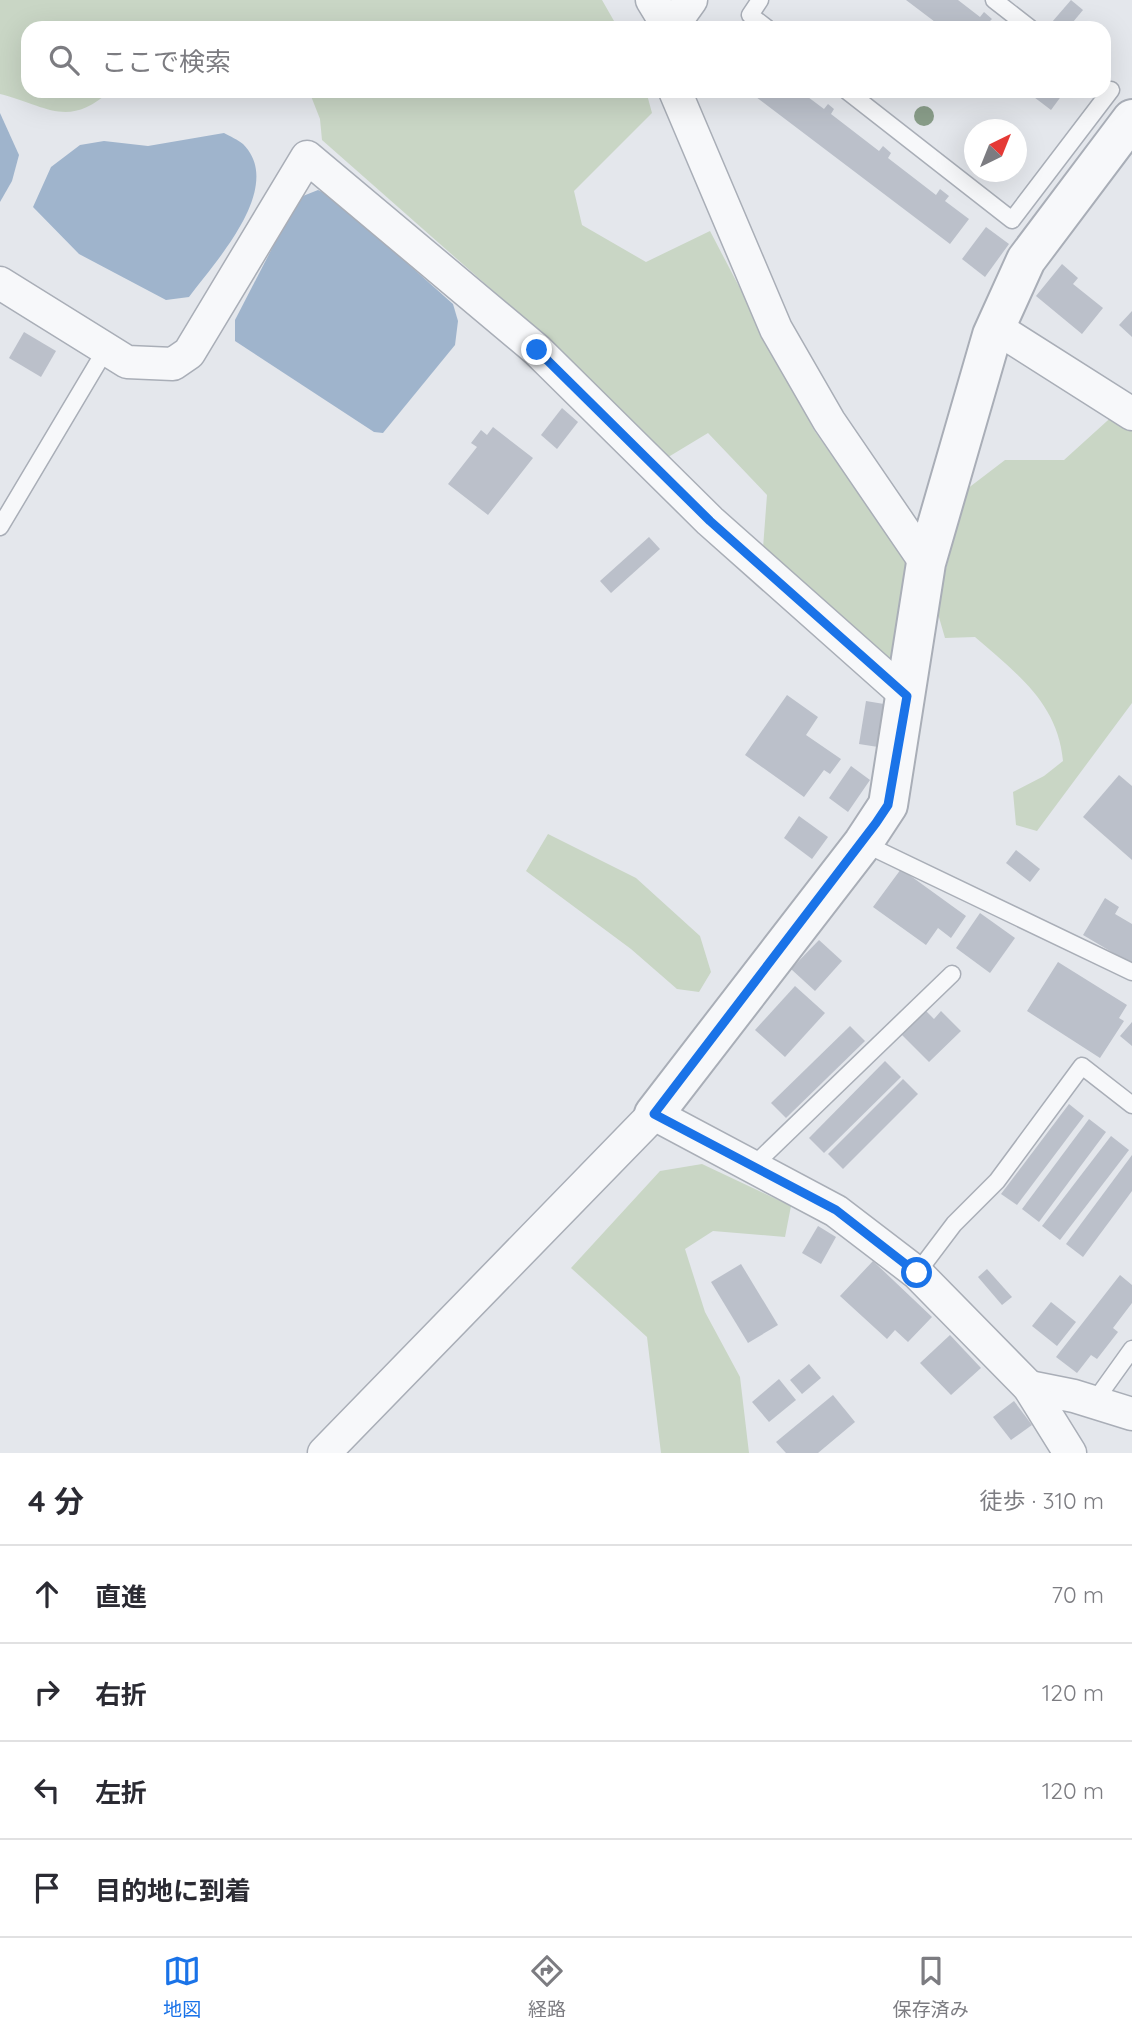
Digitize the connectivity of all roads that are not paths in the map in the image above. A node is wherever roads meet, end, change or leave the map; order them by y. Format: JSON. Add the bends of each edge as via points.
{"nodes":[{"id":1,"x":652,"y":0,"type":"edge"},
{"id":2,"x":691,"y":0,"type":"edge"},
{"id":3,"x":760,"y":0,"type":"edge"},
{"id":4,"x":994,"y":0,"type":"edge"},
{"id":5,"x":666,"y":21,"type":"edge"},
{"id":6,"x":675,"y":21,"type":"edge"},
{"id":7,"x":757,"y":21,"type":"edge"},
{"id":8,"x":1021,"y":21,"type":"edge"},
{"id":9,"x":678,"y":98,"type":"edge"},
{"id":10,"x":856,"y":98,"type":"edge"},
{"id":11,"x":1117,"y":98,"type":"edge"},
{"id":12,"x":0,"y":283,"type":"edge"},
{"id":13,"x":995,"y":327,"type":"junction"},
{"id":14,"x":106,"y":349,"type":"junction"},
{"id":15,"x":1132,"y":414,"type":"edge"},
{"id":16,"x":6,"y":504,"type":"edge"},
{"id":17,"x":0,"y":527,"type":"edge"},
{"id":18,"x":926,"y":563,"type":"junction"},
{"id":19,"x":907,"y":696,"type":"junction"},
{"id":20,"x":863,"y":843,"type":"junction"},
{"id":21,"x":1132,"y":972,"type":"edge"},
{"id":22,"x":952,"y":974,"type":"dead end"},
{"id":23,"x":1132,"y":1105,"type":"edge"},
{"id":24,"x":654,"y":1114,"type":"junction"},
{"id":25,"x":753,"y":1166,"type":"junction"},
{"id":26,"x":917,"y":1273,"type":"junction"},
{"id":27,"x":1132,"y":1349,"type":"edge"},
{"id":28,"x":1029,"y":1387,"type":"junction"},
{"id":29,"x":1094,"y":1402,"type":"junction"},
{"id":30,"x":1132,"y":1414,"type":"edge"},
{"id":31,"x":324,"y":1453,"type":"edge"},
{"id":32,"x":1070,"y":1453,"type":"edge"}],
"edges":[{"from":1,"to":5,"type":"street"},
{"from":2,"to":6,"type":"street"},
{"from":3,"to":7,"type":"lane","via":[[750,15]]},
{"from":4,"to":8,"type":"lane"},
{"from":9,"to":18,"type":"street","via":[[776,329],[829,421]]},
{"from":10,"to":11,"type":"lane","via":[[1012,220]]},
{"from":11,"to":13,"type":"street","via":[[1026,260]]},
{"from":12,"to":14,"type":"street"},
{"from":13,"to":15,"type":"street"},
{"from":13,"to":18,"type":"street"},
{"from":14,"to":16,"type":"lane"},
{"from":14,"to":19,"type":"street","via":[[127,362],[173,364],[189,353],[307,157],[537,350],[710,521]]},
{"from":16,"to":17,"type":"lane"},
{"from":18,"to":19,"type":"street"},
{"from":19,"to":20,"type":"street","via":[[888,805]]},
{"from":20,"to":21,"type":"lane"},
{"from":20,"to":24,"type":"street"},
{"from":22,"to":25,"type":"lane"},
{"from":23,"to":26,"type":"lane","via":[[1082,1066],[997,1181],[954,1224]]},
{"from":24,"to":25,"type":"street"},
{"from":24,"to":31,"type":"street"},
{"from":25,"to":26,"type":"street","via":[[836,1210]]},
{"from":26,"to":28,"type":"street"},
{"from":27,"to":29,"type":"lane"},
{"from":28,"to":29,"type":"street"},
{"from":28,"to":32,"type":"street"},
{"from":29,"to":30,"type":"street"}]}
